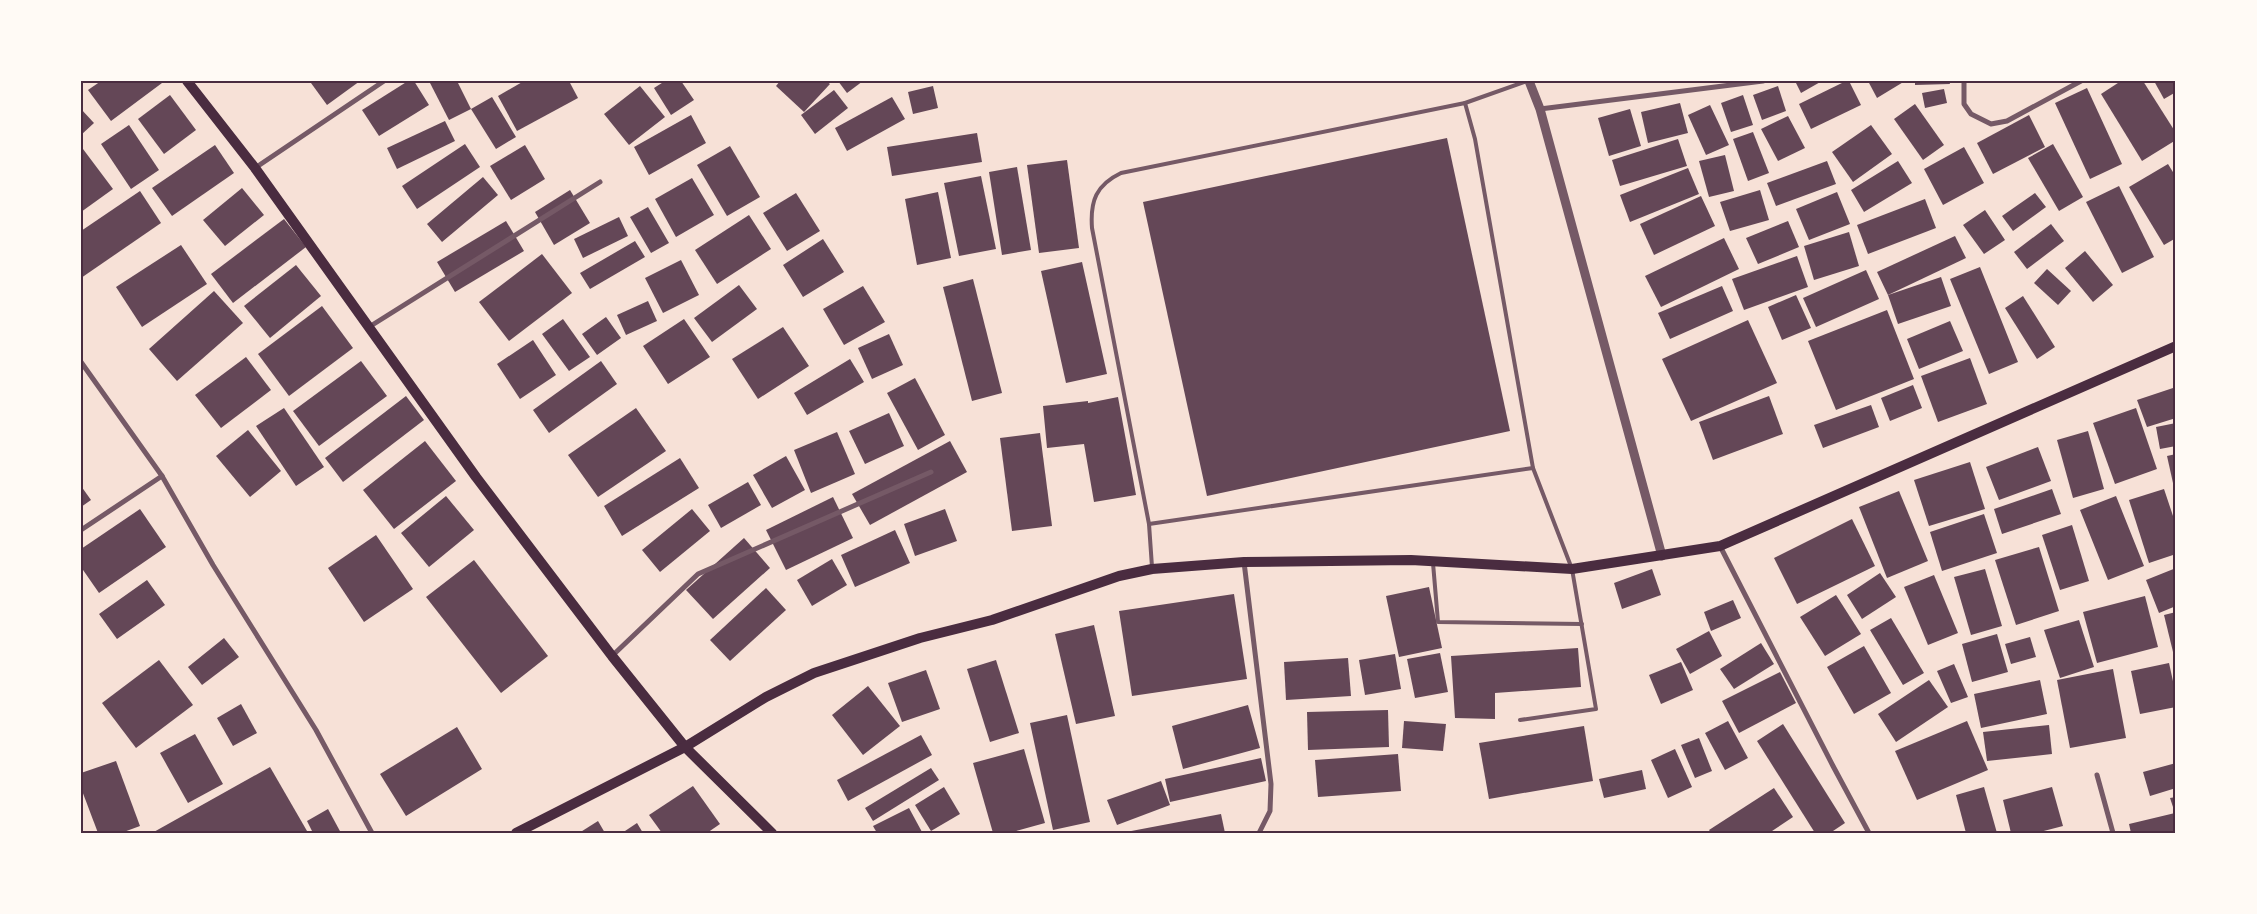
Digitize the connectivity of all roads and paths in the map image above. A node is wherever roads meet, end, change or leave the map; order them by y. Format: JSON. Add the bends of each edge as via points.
{"nodes":[{"id":1,"x":187,"y":81,"type":"edge"},
{"id":2,"x":384,"y":81,"type":"edge"},
{"id":3,"x":1528,"y":81,"type":"edge"},
{"id":4,"x":1763,"y":81,"type":"edge"},
{"id":5,"x":1964,"y":81,"type":"edge"},
{"id":6,"x":2081,"y":81,"type":"edge"},
{"id":7,"x":1465,"y":103,"type":"junction"},
{"id":8,"x":1540,"y":109,"type":"junction"},
{"id":9,"x":255,"y":168,"type":"junction"},
{"id":10,"x":600,"y":182,"type":"dead end"},
{"id":11,"x":369,"y":327,"type":"junction"},
{"id":12,"x":2176,"y":346,"type":"edge"},
{"id":13,"x":81,"y":362,"type":"edge"},
{"id":14,"x":1533,"y":468,"type":"junction"},
{"id":15,"x":931,"y":472,"type":"dead end"},
{"id":16,"x":162,"y":476,"type":"junction"},
{"id":17,"x":1149,"y":524,"type":"junction"},
{"id":18,"x":81,"y":530,"type":"edge"},
{"id":19,"x":1720,"y":546,"type":"junction"},
{"id":20,"x":1662,"y":556,"type":"junction"},
{"id":21,"x":1244,"y":562,"type":"junction"},
{"id":22,"x":1433,"y":562,"type":"junction"},
{"id":23,"x":1152,"y":569,"type":"junction"},
{"id":24,"x":1572,"y":569,"type":"junction"},
{"id":25,"x":1582,"y":624,"type":"junction"},
{"id":26,"x":612,"y":656,"type":"junction"},
{"id":27,"x":1520,"y":720,"type":"dead end"},
{"id":28,"x":685,"y":747,"type":"junction"},
{"id":29,"x":2097,"y":776,"type":"dead end"},
{"id":30,"x":372,"y":833,"type":"edge"},
{"id":31,"x":516,"y":833,"type":"edge"},
{"id":32,"x":772,"y":833,"type":"edge"},
{"id":33,"x":1259,"y":833,"type":"edge"},
{"id":34,"x":1869,"y":833,"type":"edge"},
{"id":35,"x":2113,"y":833,"type":"edge"}],
"edges":[{"from":1,"to":9,"type":"main road"},
{"from":2,"to":9,"type":"street"},
{"from":3,"to":7,"type":"lane"},
{"from":3,"to":8,"type":"street"},
{"from":4,"to":8,"type":"street"},
{"from":5,"to":6,"type":"street","via":[[1964,104],[1971,114],[1991,124],[2007,121]]},
{"from":7,"to":14,"type":"lane","via":[[1475,139]]},
{"from":7,"to":17,"type":"lane","via":[[1122,173],[1100,188],[1091,211],[1092,228]]},
{"from":8,"to":20,"type":"street"},
{"from":9,"to":11,"type":"main road"},
{"from":10,"to":11,"type":"street"},
{"from":11,"to":26,"type":"main road","via":[[476,478]]},
{"from":12,"to":19,"type":"main road"},
{"from":13,"to":16,"type":"street"},
{"from":14,"to":17,"type":"lane"},
{"from":14,"to":24,"type":"lane"},
{"from":15,"to":26,"type":"street","via":[[698,574]]},
{"from":16,"to":18,"type":"street"},
{"from":16,"to":30,"type":"street","via":[[213,565],[316,730]]},
{"from":17,"to":23,"type":"lane"},
{"from":19,"to":20,"type":"main road"},
{"from":19,"to":34,"type":"street"},
{"from":20,"to":24,"type":"main road"},
{"from":21,"to":22,"type":"main road"},
{"from":21,"to":23,"type":"main road"},
{"from":21,"to":33,"type":"street","via":[[1271,784],[1270,811]]},
{"from":22,"to":24,"type":"main road"},
{"from":22,"to":25,"type":"lane","via":[[1438,622]]},
{"from":23,"to":28,"type":"main road","via":[[1119,576],[992,620],[920,638],[814,673],[766,697]]},
{"from":24,"to":25,"type":"lane"},
{"from":25,"to":27,"type":"lane","via":[[1596,709]]},
{"from":26,"to":28,"type":"main road"},
{"from":28,"to":31,"type":"main road"},
{"from":28,"to":32,"type":"main road"},
{"from":29,"to":35,"type":"street"}]}
